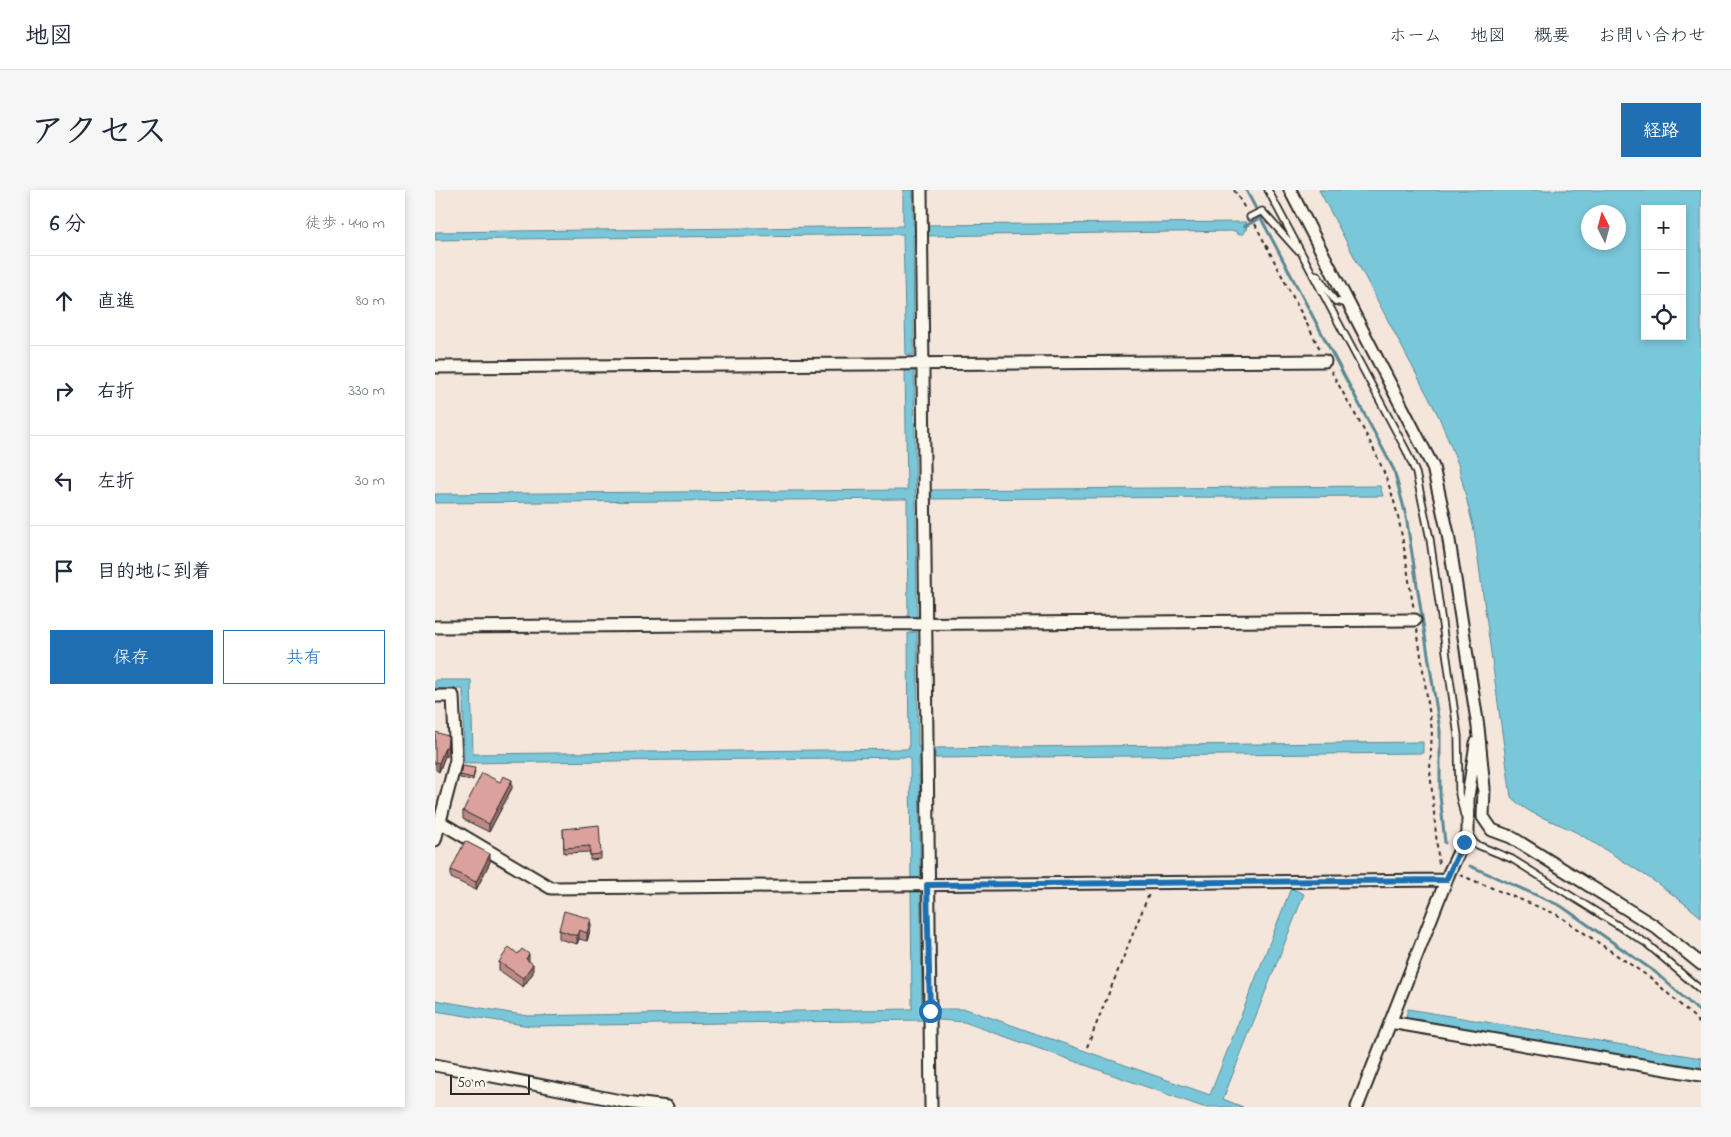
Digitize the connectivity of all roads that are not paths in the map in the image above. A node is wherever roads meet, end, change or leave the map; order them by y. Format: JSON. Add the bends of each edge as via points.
{"nodes":[{"id":1,"x":921,"y":190,"type":"edge"},
{"id":2,"x":1267,"y":190,"type":"edge"},
{"id":3,"x":1290,"y":190,"type":"edge"},
{"id":4,"x":1251,"y":216,"type":"road end"},
{"id":5,"x":1303,"y":257,"type":"junction"},
{"id":6,"x":1349,"y":304,"type":"junction"},
{"id":7,"x":1325,"y":361,"type":"road end"},
{"id":8,"x":923,"y":363,"type":"junction"},
{"id":9,"x":435,"y":367,"type":"edge"},
{"id":10,"x":1415,"y":620,"type":"dead end"},
{"id":11,"x":925,"y":624,"type":"junction"},
{"id":12,"x":435,"y":627,"type":"edge"},
{"id":13,"x":435,"y":696,"type":"edge"},
{"id":14,"x":1478,"y":727,"type":"junction"},
{"id":15,"x":440,"y":822,"type":"junction"},
{"id":16,"x":1468,"y":833,"type":"junction"},
{"id":17,"x":435,"y":840,"type":"edge"},
{"id":18,"x":1448,"y":877,"type":"junction"},
{"id":19,"x":927,"y":885,"type":"junction"},
{"id":20,"x":1701,"y":964,"type":"edge"},
{"id":21,"x":1701,"y":990,"type":"edge"},
{"id":22,"x":1390,"y":1022,"type":"junction"},
{"id":23,"x":435,"y":1065,"type":"edge"},
{"id":24,"x":1701,"y":1075,"type":"edge"},
{"id":25,"x":667,"y":1107,"type":"edge"},
{"id":26,"x":931,"y":1107,"type":"edge"},
{"id":27,"x":1357,"y":1107,"type":"edge"}],
"edges":[{"from":1,"to":8,"type":"street"},
{"from":2,"to":5,"type":"lane"},
{"from":3,"to":6,"type":"street"},
{"from":4,"to":5,"type":"lane","via":[[1262,211]]},
{"from":5,"to":6,"type":"lane","via":[[1335,301]]},
{"from":5,"to":16,"type":"lane","via":[[1416,473],[1430,539],[1458,736],[1459,794]]},
{"from":6,"to":14,"type":"street","via":[[1433,467],[1449,534]]},
{"from":7,"to":8,"type":"street"},
{"from":8,"to":9,"type":"street"},
{"from":8,"to":11,"type":"street"},
{"from":10,"to":11,"type":"street"},
{"from":11,"to":12,"type":"street"},
{"from":11,"to":19,"type":"street"},
{"from":13,"to":15,"type":"street","via":[[453,696],[456,760]]},
{"from":14,"to":16,"type":"street","via":[[1468,797]]},
{"from":14,"to":20,"type":"street","via":[[1484,788],[1483,816],[1492,830],[1511,837],[1654,926]]},
{"from":15,"to":17,"type":"street"},
{"from":15,"to":19,"type":"street","via":[[551,888]]},
{"from":16,"to":18,"type":"street"},
{"from":16,"to":21,"type":"lane","via":[[1475,844],[1512,859],[1646,943]]},
{"from":18,"to":19,"type":"street"},
{"from":18,"to":22,"type":"street"},
{"from":19,"to":26,"type":"street"},
{"from":22,"to":24,"type":"street"},
{"from":22,"to":27,"type":"street"},
{"from":23,"to":25,"type":"street"}]}
